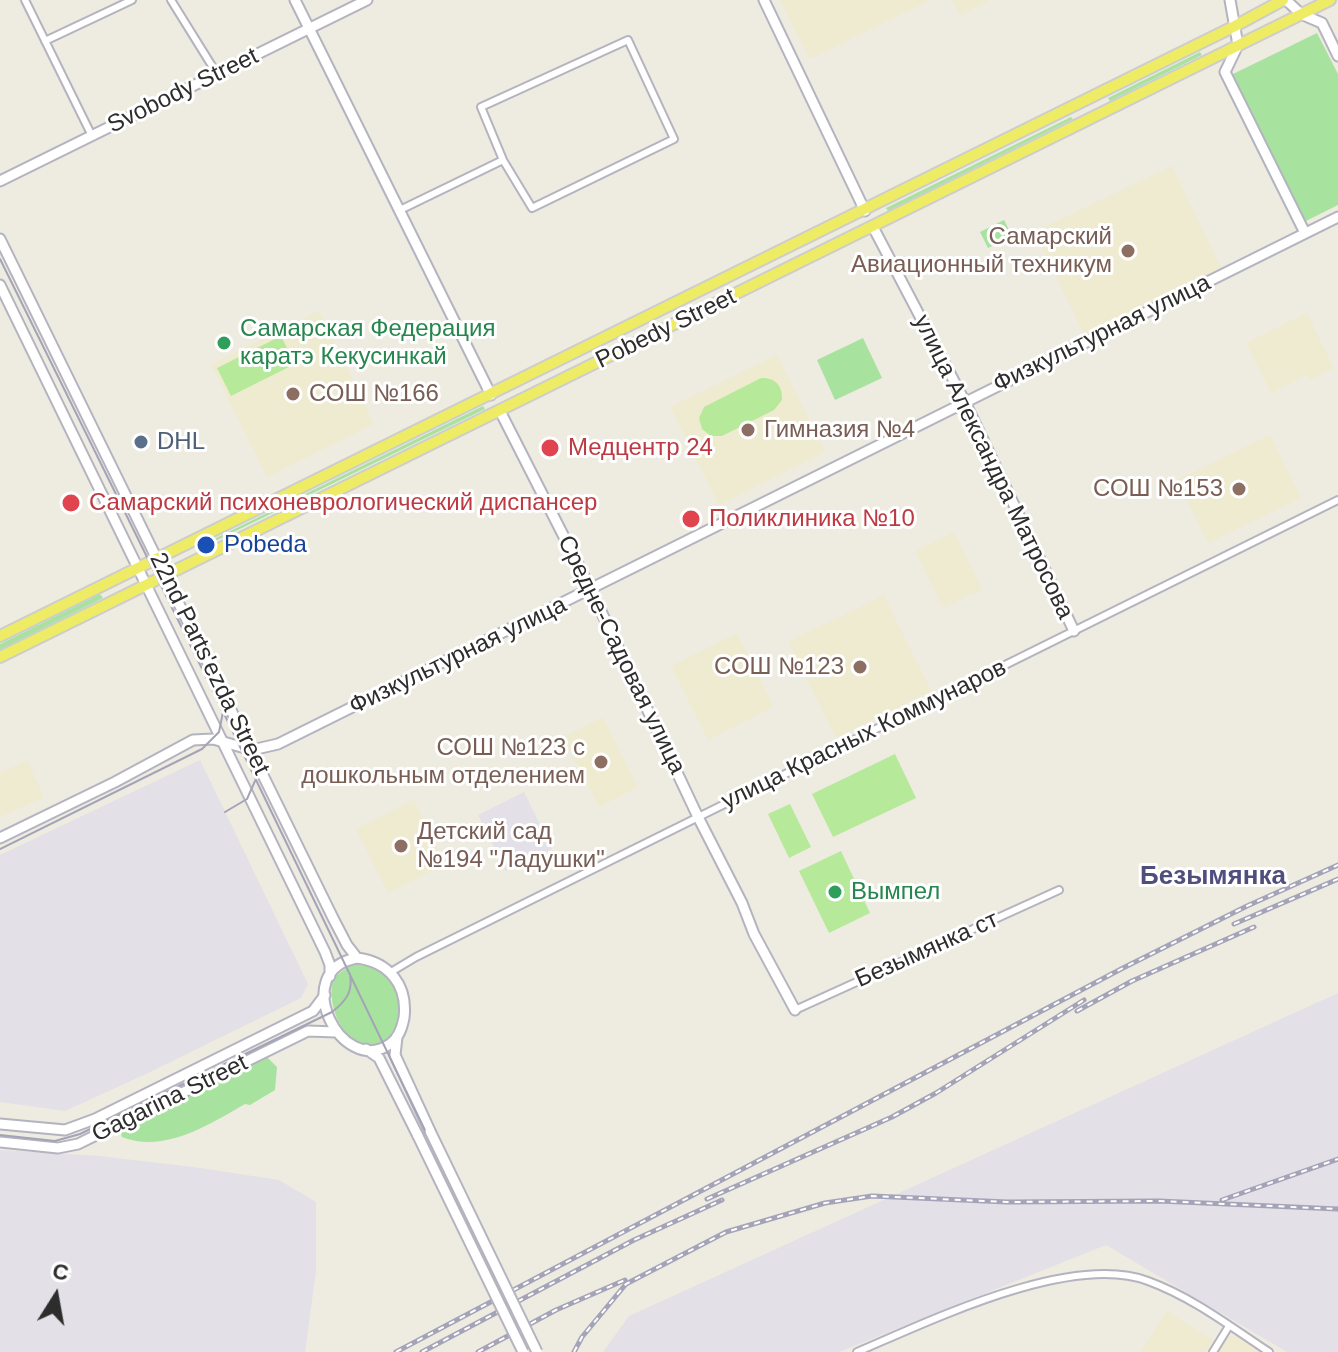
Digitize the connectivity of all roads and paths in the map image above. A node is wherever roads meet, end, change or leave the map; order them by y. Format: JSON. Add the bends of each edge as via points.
{"nodes":[{"id":1,"x":25,"y":0,"type":"edge"},
{"id":2,"x":132,"y":0,"type":"edge"},
{"id":3,"x":171,"y":0,"type":"edge"},
{"id":4,"x":295,"y":0,"type":"edge"},
{"id":5,"x":367,"y":0,"type":"edge"},
{"id":6,"x":764,"y":0,"type":"edge"},
{"id":7,"x":1230,"y":0,"type":"edge"},
{"id":8,"x":1284,"y":0,"type":"edge"},
{"id":9,"x":1330,"y":0,"type":"edge"},
{"id":10,"x":1301,"y":14,"type":"junction"},
{"id":11,"x":1235,"y":26,"type":"junction"},
{"id":12,"x":309,"y":29,"type":"junction"},
{"id":13,"x":45,"y":41,"type":"junction"},
{"id":14,"x":1238,"y":45,"type":"junction"},
{"id":15,"x":1338,"y":56,"type":"edge"},
{"id":16,"x":217,"y":74,"type":"junction"},
{"id":17,"x":1099,"y":94,"type":"junction"},
{"id":18,"x":1070,"y":109,"type":"junction"},
{"id":19,"x":1107,"y":111,"type":"junction"},
{"id":20,"x":1079,"y":124,"type":"junction"},
{"id":21,"x":92,"y":136,"type":"junction"},
{"id":22,"x":503,"y":160,"type":"junction"},
{"id":23,"x":0,"y":181,"type":"edge"},
{"id":24,"x":400,"y":210,"type":"junction"},
{"id":25,"x":865,"y":211,"type":"junction"},
{"id":26,"x":1338,"y":217,"type":"edge"},
{"id":27,"x":873,"y":227,"type":"junction"},
{"id":28,"x":1305,"y":233,"type":"junction"},
{"id":29,"x":0,"y":239,"type":"edge"},
{"id":30,"x":0,"y":285,"type":"edge"},
{"id":31,"x":491,"y":395,"type":"junction"},
{"id":32,"x":965,"y":402,"type":"junction"},
{"id":33,"x":500,"y":411,"type":"junction"},
{"id":34,"x":1338,"y":500,"type":"edge"},
{"id":35,"x":199,"y":539,"type":"junction"},
{"id":36,"x":207,"y":554,"type":"junction"},
{"id":37,"x":158,"y":559,"type":"junction"},
{"id":38,"x":140,"y":569,"type":"junction"},
{"id":39,"x":167,"y":574,"type":"junction"},
{"id":40,"x":147,"y":583,"type":"junction"},
{"id":41,"x":591,"y":590,"type":"junction"},
{"id":42,"x":94,"y":591,"type":"junction"},
{"id":43,"x":103,"y":605,"type":"junction"},
{"id":44,"x":1074,"y":631,"type":"junction"},
{"id":45,"x":0,"y":636,"type":"edge"},
{"id":46,"x":0,"y":657,"type":"edge"},
{"id":47,"x":224,"y":742,"type":"junction"},
{"id":48,"x":252,"y":750,"type":"junction"},
{"id":49,"x":698,"y":817,"type":"junction"},
{"id":50,"x":0,"y":838,"type":"edge"},
{"id":51,"x":1059,"y":890,"type":"dead end"},
{"id":52,"x":357,"y":958,"type":"junction"},
{"id":53,"x":391,"y":972,"type":"junction"},
{"id":54,"x":330,"y":976,"type":"junction"},
{"id":55,"x":325,"y":995,"type":"junction"},
{"id":56,"x":795,"y":1010,"type":"joint"},
{"id":57,"x":336,"y":1032,"type":"junction"},
{"id":58,"x":397,"y":1037,"type":"junction"},
{"id":59,"x":366,"y":1049,"type":"junction"},
{"id":60,"x":0,"y":1124,"type":"edge"},
{"id":61,"x":0,"y":1142,"type":"edge"},
{"id":62,"x":1229,"y":1326,"type":"junction"},
{"id":63,"x":523,"y":1352,"type":"edge"},
{"id":64,"x":537,"y":1352,"type":"edge"},
{"id":65,"x":857,"y":1352,"type":"edge"},
{"id":66,"x":1213,"y":1352,"type":"edge"},
{"id":67,"x":1269,"y":1352,"type":"edge"}],
"edges":[{"from":1,"to":13,"type":"street"},
{"from":2,"to":13,"type":"street"},
{"from":3,"to":16,"type":"street"},
{"from":4,"to":12,"type":"main road","name":"Средне-Садовая улица"},
{"from":5,"to":12,"type":"main road","name":"Svobody Street"},
{"from":6,"to":25,"type":"main road","name":"улица Александра Матросова"},
{"from":7,"to":11,"type":"main road"},
{"from":8,"to":10,"type":"main road"},
{"from":8,"to":11,"type":"main road","name":"Pobedy Street"},
{"from":9,"to":10,"type":"main road","name":"Pobedy Street"},
{"from":10,"to":14,"type":"main road","name":"Pobedy Street"},
{"from":10,"to":15,"type":"main road","via":[[1322,23]]},
{"from":11,"to":14,"type":"main road"},
{"from":11,"to":17,"type":"main road","name":"Pobedy Street"},
{"from":12,"to":16,"type":"main road","name":"Svobody Street"},
{"from":12,"to":24,"type":"main road","name":"Средне-Садовая улица"},
{"from":13,"to":21,"type":"street"},
{"from":14,"to":19,"type":"main road","name":"Pobedy Street"},
{"from":14,"to":28,"type":"main road","via":[[1225,72]]},
{"from":16,"to":21,"type":"main road","name":"Svobody Street"},
{"from":17,"to":18,"type":"main road","name":"Pobedy Street"},
{"from":17,"to":19,"type":"main road","via":[[1096,105]]},
{"from":18,"to":20,"type":"main road","via":[[1082,112]]},
{"from":18,"to":25,"type":"main road","name":"Pobedy Street"},
{"from":19,"to":20,"type":"main road","name":"Pobedy Street"},
{"from":20,"to":27,"type":"main road","name":"Pobedy Street"},
{"from":21,"to":23,"type":"main road","name":"Svobody Street"},
{"from":22,"to":22,"type":"street","via":[[481,107],[628,40],[674,139],[532,208]]},
{"from":22,"to":24,"type":"street"},
{"from":24,"to":31,"type":"main road","name":"Средне-Садовая улица"},
{"from":25,"to":27,"type":"main road","name":"улица Александра Матросова"},
{"from":25,"to":31,"type":"main road","name":"Pobedy Street"},
{"from":26,"to":28,"type":"main road","name":"Физкультурная улица"},
{"from":27,"to":32,"type":"main road","name":"улица Александра Матросова"},
{"from":27,"to":33,"type":"main road","name":"Pobedy Street"},
{"from":28,"to":32,"type":"main road","name":"Физкультурная улица"},
{"from":29,"to":37,"type":"main road","name":"22nd Parts'ezda Street"},
{"from":30,"to":38,"type":"main road","name":"22nd Parts'ezda Street"},
{"from":31,"to":33,"type":"main road","name":"Средне-Садовая улица"},
{"from":31,"to":35,"type":"main road","name":"Pobedy Street"},
{"from":32,"to":41,"type":"main road","name":"Физкультурная улица"},
{"from":32,"to":44,"type":"main road","name":"улица Александра Матросова"},
{"from":33,"to":36,"type":"main road","name":"Pobedy Street"},
{"from":33,"to":41,"type":"main road","name":"Средне-Садовая улица"},
{"from":34,"to":44,"type":"street","name":"улица Красных Коммунаров"},
{"from":35,"to":36,"type":"main road","via":[[194,550]]},
{"from":35,"to":37,"type":"main road","name":"Pobedy Street"},
{"from":36,"to":39,"type":"main road","name":"Pobedy Street"},
{"from":37,"to":38,"type":"main road","name":"Pobedy Street"},
{"from":37,"to":39,"type":"main road","name":"22nd Parts'ezda Street"},
{"from":38,"to":40,"type":"main road","name":"22nd Parts'ezda Street"},
{"from":38,"to":42,"type":"main road","name":"Pobedy Street"},
{"from":39,"to":40,"type":"main road","name":"Pobedy Street"},
{"from":39,"to":48,"type":"main road","name":"22nd Parts'ezda Street"},
{"from":40,"to":43,"type":"main road","name":"Pobedy Street"},
{"from":40,"to":47,"type":"main road","name":"22nd Parts'ezda Street"},
{"from":41,"to":48,"type":"main road","name":"Физкультурная улица","via":[[278,744]]},
{"from":41,"to":49,"type":"main road","name":"Средне-Садовая улица"},
{"from":42,"to":43,"type":"main road","via":[[108,593]]},
{"from":42,"to":45,"type":"main road","name":"Pobedy Street"},
{"from":43,"to":46,"type":"main road","name":"Pobedy Street"},
{"from":44,"to":49,"type":"street","name":"улица Красных Коммунаров"},
{"from":47,"to":48,"type":"main road"},
{"from":47,"to":50,"type":"main road","via":[[193,740]]},
{"from":47,"to":54,"type":"main road","name":"22nd Parts'ezda Street","via":[[325,952]]},
{"from":48,"to":52,"type":"main road","name":"22nd Parts'ezda Street"},
{"from":49,"to":53,"type":"street","name":"улица Красных Коммунаров"},
{"from":49,"to":56,"type":"main road","name":"Средне-Садовая улица"},
{"from":51,"to":56,"type":"street","name":"Безымянка ст"},
{"from":52,"to":53,"type":"main road","via":[[375,961]]},
{"from":52,"to":54,"type":"main road","via":[[341,963]]},
{"from":53,"to":58,"type":"main road","via":[[405,1004]]},
{"from":54,"to":55,"type":"main road"},
{"from":55,"to":57,"type":"main road","via":[[325,1011]]},
{"from":55,"to":60,"type":"main road","name":"Gagarina Street","via":[[313,1011],[95,1119],[65,1130]]},
{"from":57,"to":59,"type":"main road"},
{"from":57,"to":61,"type":"main road","name":"Gagarina Street","via":[[308,1031],[78,1144],[58,1148]]},
{"from":58,"to":59,"type":"main road","via":[[385,1047]]},
{"from":58,"to":64,"type":"main road","bridge":true,"via":[[395,1055]]},
{"from":59,"to":63,"type":"main road","bridge":true,"via":[[379,1058]]},
{"from":62,"to":65,"type":"street","via":[[1147,1280],[1122,1274],[1081,1275],[988,1298]]},
{"from":62,"to":66,"type":"street"},
{"from":62,"to":67,"type":"street"}]}
